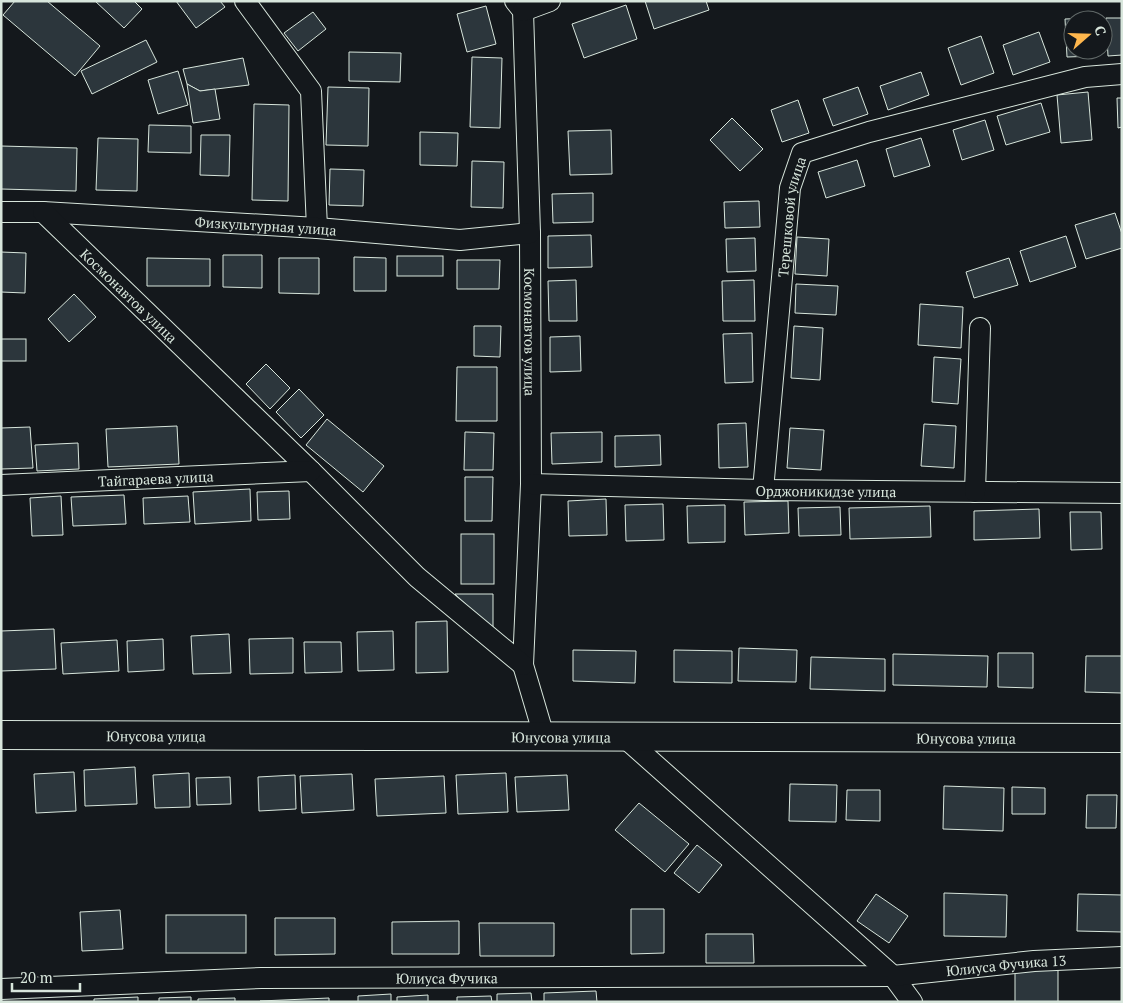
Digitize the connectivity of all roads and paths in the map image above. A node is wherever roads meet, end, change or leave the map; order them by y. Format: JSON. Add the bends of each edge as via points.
{"nodes":[{"id":1,"x":245,"y":1,"type":"edge"},
{"id":2,"x":550,"y":1,"type":"edge"},
{"id":3,"x":519,"y":6,"type":"edge"},
{"id":4,"x":1122,"y":74,"type":"edge"},
{"id":5,"x":1,"y":212,"type":"edge"},
{"id":6,"x":42,"y":212,"type":"junction"},
{"id":7,"x":317,"y":228,"type":"junction"},
{"id":8,"x":530,"y":233,"type":"junction"},
{"id":9,"x":980,"y":328,"type":"dead end"},
{"id":10,"x":311,"y":471,"type":"junction"},
{"id":11,"x":531,"y":484,"type":"junction"},
{"id":12,"x":1,"y":485,"type":"edge"},
{"id":13,"x":763,"y":490,"type":"junction"},
{"id":14,"x":975,"y":492,"type":"junction"},
{"id":15,"x":1122,"y":493,"type":"edge"},
{"id":16,"x":523,"y":665,"type":"junction"},
{"id":17,"x":1,"y":735,"type":"edge"},
{"id":18,"x":544,"y":736,"type":"junction"},
{"id":19,"x":624,"y":737,"type":"junction"},
{"id":20,"x":1122,"y":738,"type":"edge"},
{"id":21,"x":1122,"y":957,"type":"edge"},
{"id":22,"x":892,"y":976,"type":"junction"},
{"id":23,"x":1,"y":989,"type":"edge"},
{"id":24,"x":912,"y":1002,"type":"edge"}],
"edges":[{"from":1,"to":7,"type":"street","via":[[311,91]]},
{"from":2,"to":3,"type":"street"},
{"from":3,"to":8,"type":"street","name":"Космонавтов улица"},
{"from":4,"to":13,"type":"street","name":"Терешковой улица","via":[[1085,77],[869,132],[802,153],[790,188]]},
{"from":5,"to":6,"type":"street","name":"Физкультурная улица"},
{"from":6,"to":7,"type":"street","name":"Физкультурная улица"},
{"from":6,"to":10,"type":"street","name":"Космонавтов улица"},
{"from":7,"to":8,"type":"street","name":"Физкультурная улица","via":[[460,240]]},
{"from":8,"to":11,"type":"street","name":"Космонавтов улица"},
{"from":9,"to":14,"type":"street"},
{"from":10,"to":12,"type":"street","name":"Тайгараева улица"},
{"from":10,"to":16,"type":"street","name":"Космонавтов улица","via":[[417,577]]},
{"from":11,"to":13,"type":"street","name":"Орджоникидзе улица"},
{"from":11,"to":16,"type":"street","name":"Космонавтов улица"},
{"from":13,"to":14,"type":"street","name":"Орджоникидзе улица"},
{"from":14,"to":15,"type":"street","name":"Орджоникидзе улица"},
{"from":16,"to":18,"type":"street","name":"Космонавтов улица"},
{"from":17,"to":18,"type":"main road","name":"Юнусова улица"},
{"from":18,"to":19,"type":"main road","name":"Юнусова улица"},
{"from":19,"to":20,"type":"main road","name":"Юнусова улица"},
{"from":19,"to":22,"type":"street"},
{"from":21,"to":22,"type":"street","name":"Юлиуса Фучика 13","via":[[1034,961]]},
{"from":22,"to":23,"type":"street","name":"Юлиуса Фучика","via":[[262,978]]},
{"from":22,"to":24,"type":"street"}]}
